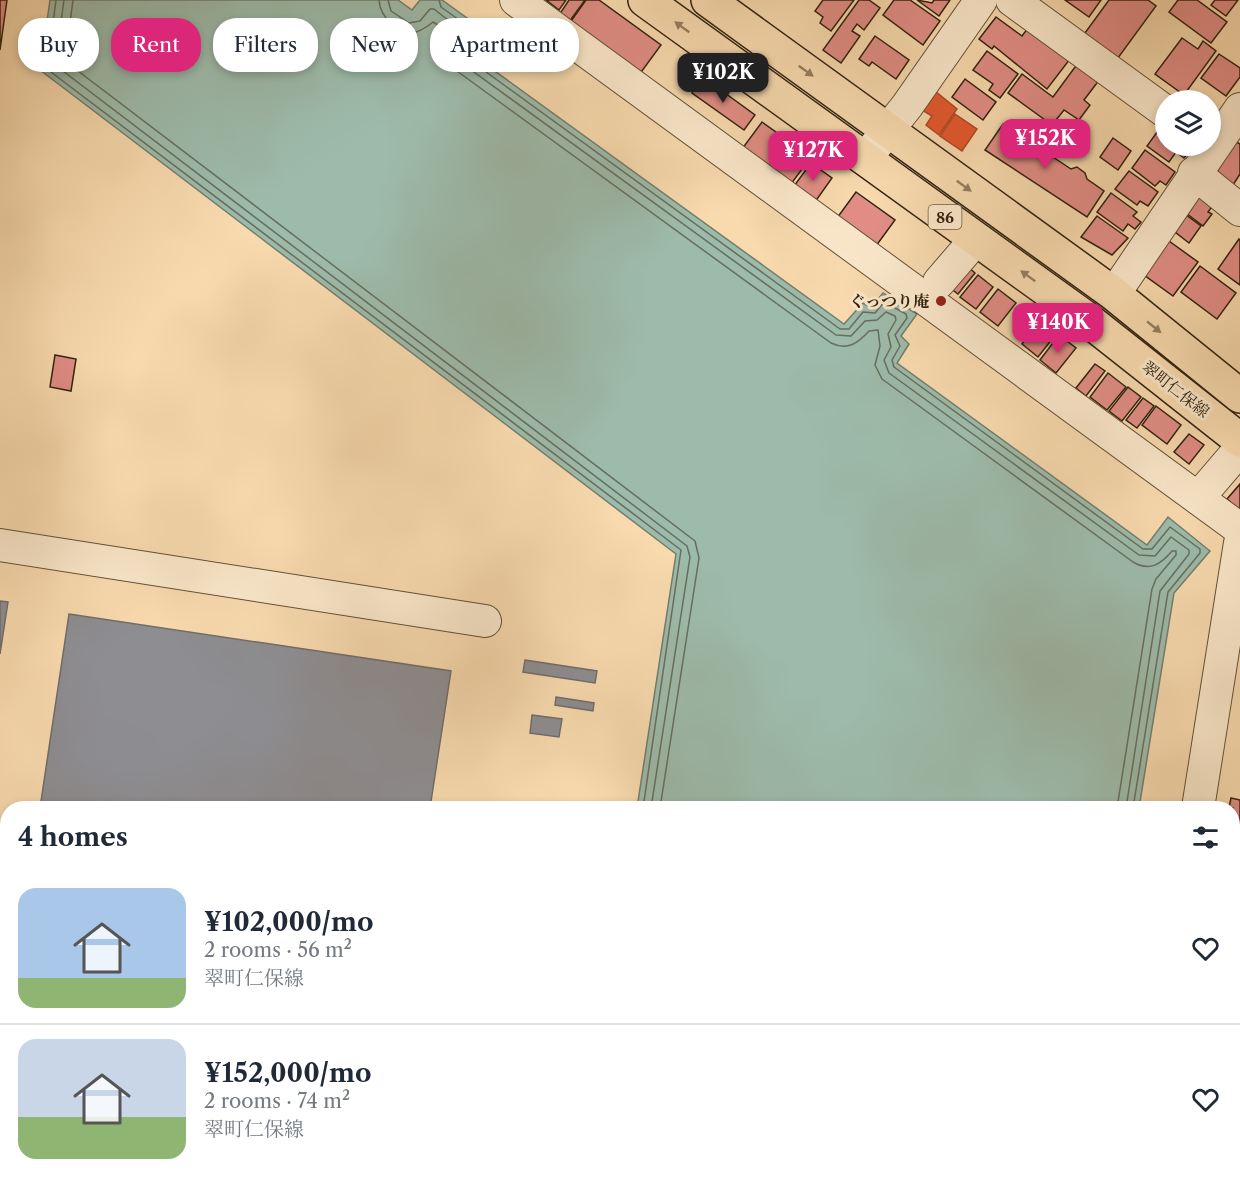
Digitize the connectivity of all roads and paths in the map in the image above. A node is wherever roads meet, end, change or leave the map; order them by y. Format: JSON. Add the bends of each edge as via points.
{"nodes":[{"id":1,"x":516,"y":0,"type":"edge"},
{"id":2,"x":645,"y":0,"type":"edge"},
{"id":3,"x":708,"y":0,"type":"edge"},
{"id":4,"x":981,"y":0,"type":"edge"},
{"id":5,"x":1012,"y":0,"type":"edge"},
{"id":6,"x":1155,"y":104,"type":"edge"},
{"id":7,"x":1240,"y":110,"type":"edge"},
{"id":8,"x":887,"y":130,"type":"junction"},
{"id":9,"x":1221,"y":134,"type":"edge"},
{"id":10,"x":1206,"y":156,"type":"edge"},
{"id":11,"x":865,"y":159,"type":"junction"},
{"id":12,"x":1194,"y":174,"type":"junction"},
{"id":13,"x":1240,"y":210,"type":"edge"},
{"id":14,"x":976,"y":239,"type":"junction"},
{"id":15,"x":939,"y":282,"type":"dead end"},
{"id":16,"x":1114,"y":294,"type":"junction"},
{"id":17,"x":1240,"y":396,"type":"edge"},
{"id":18,"x":1240,"y":440,"type":"edge"},
{"id":19,"x":1240,"y":448,"type":"edge"},
{"id":20,"x":1198,"y":498,"type":"junction"},
{"id":21,"x":1240,"y":529,"type":"edge"},
{"id":22,"x":1240,"y":543,"type":"edge"},
{"id":23,"x":0,"y":545,"type":"edge"},
{"id":24,"x":485,"y":621,"type":"dead end"},
{"id":25,"x":1199,"y":801,"type":"edge"}],
"edges":[{"from":1,"to":20,"type":"street"},
{"from":11,"to":2,"type":"main road","name":"翠町仁保線","number":"86","one_way":true},
{"from":3,"to":8,"type":"main road","name":"翠町仁保線","number":"86","one_way":true},
{"from":4,"to":8,"type":"street"},
{"from":5,"to":6,"type":"street"},
{"from":7,"to":9,"type":"street"},
{"from":8,"to":11,"type":"street"},
{"from":8,"to":16,"type":"main road","name":"翠町仁保線","number":"86","one_way":true},
{"from":10,"to":12,"type":"street"},
{"from":11,"to":14,"type":"main road","name":"翠町仁保線","number":"86"},
{"from":12,"to":13,"type":"street"},
{"from":12,"to":16,"type":"street"},
{"from":14,"to":15,"type":"street"},
{"from":18,"to":14,"type":"main road","name":"翠町仁保線","number":"86","one_way":true,"via":[[1083,316]]},
{"from":16,"to":17,"type":"main road","name":"翠町仁保線","number":"86","one_way":true},
{"from":19,"to":20,"type":"street"},
{"from":20,"to":21,"type":"street"},
{"from":22,"to":25,"type":"street"},
{"from":23,"to":24,"type":"street"}]}
